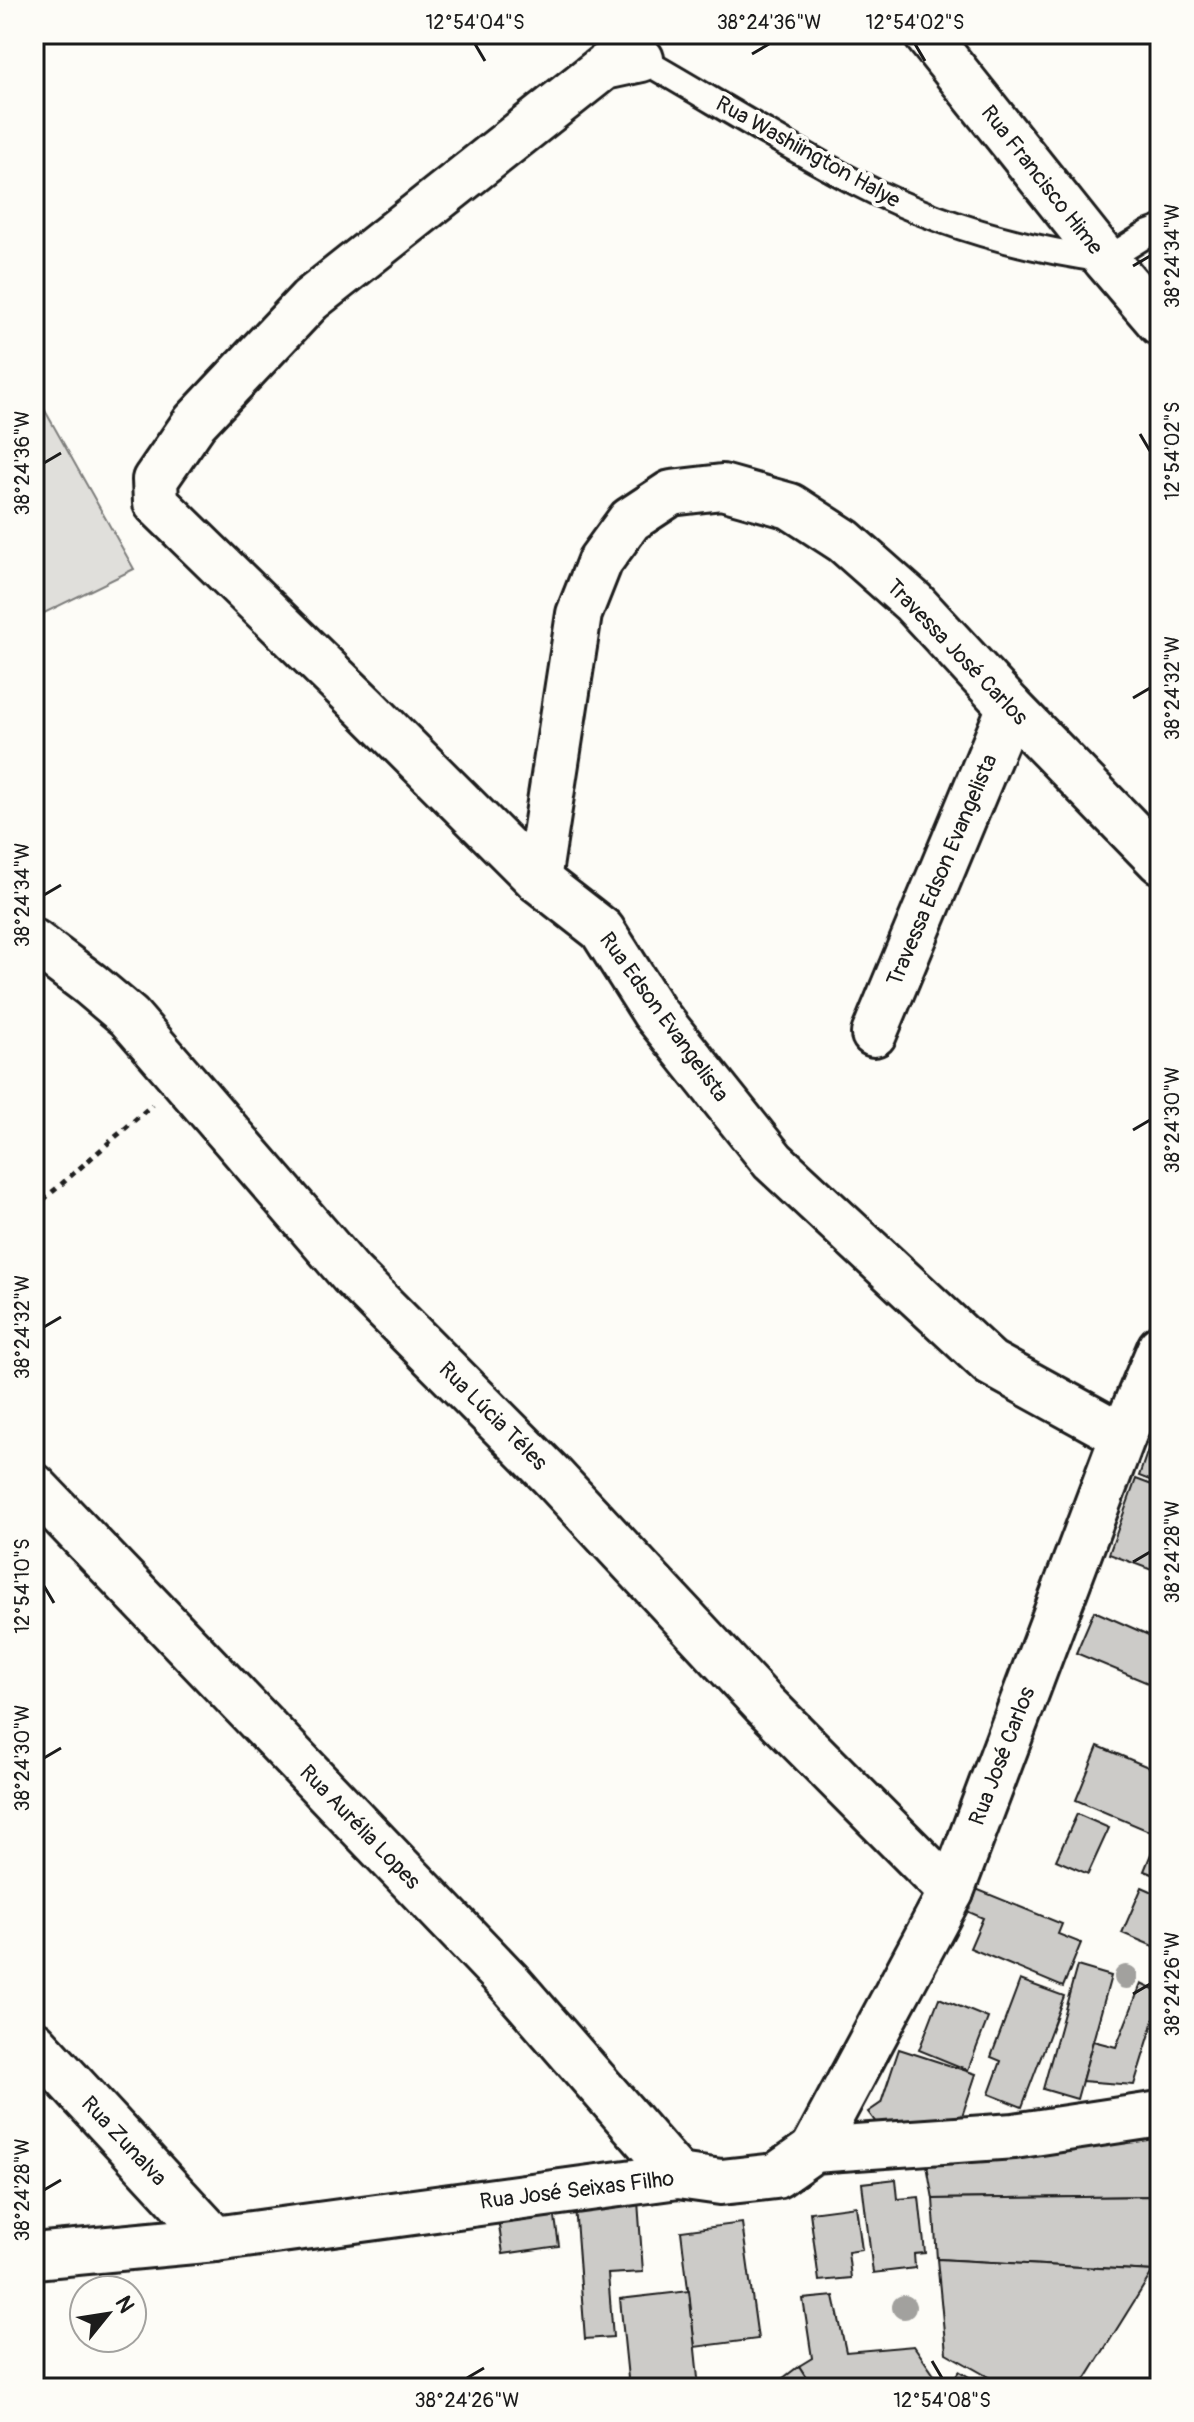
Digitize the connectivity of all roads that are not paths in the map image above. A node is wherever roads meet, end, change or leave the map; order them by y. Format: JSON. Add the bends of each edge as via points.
{"nodes":[{"id":1,"x":926,"y":34,"type":"edge"},
{"id":2,"x":641,"y":59,"type":"joint"},
{"id":3,"x":1160,"y":229,"type":"edge"},
{"id":4,"x":1106,"y":260,"type":"junction"},
{"id":5,"x":1160,"y":323,"type":"edge"},
{"id":6,"x":1010,"y":707,"type":"junction"},
{"id":7,"x":1160,"y":861,"type":"edge"},
{"id":8,"x":538,"y":880,"type":"junction"},
{"id":9,"x":34,"y":942,"type":"edge"},
{"id":10,"x":874,"y":1034,"type":"dead end"},
{"id":11,"x":1160,"y":1348,"type":"edge"},
{"id":12,"x":1123,"y":1436,"type":"junction"},
{"id":13,"x":34,"y":1486,"type":"edge"},
{"id":14,"x":951,"y":1892,"type":"junction"},
{"id":15,"x":34,"y":2043,"type":"edge"},
{"id":16,"x":1160,"y":2114,"type":"edge"},
{"id":17,"x":813,"y":2150,"type":"junction"},
{"id":18,"x":678,"y":2176,"type":"junction"},
{"id":19,"x":215,"y":2239,"type":"junction"},
{"id":20,"x":34,"y":2256,"type":"edge"}],
"edges":[{"from":1,"to":4,"type":"street","name":"Rua Francisco Hime"},
{"from":2,"to":4,"type":"lane","name":"Rua Washiington Halye","via":[[903,205],[1055,253]]},
{"from":2,"to":8,"type":"street","name":"Rua Edson Evangelista","via":[[604,67],[310,300],[195,422],[155,480],[156,503]]},
{"from":3,"to":4,"type":"lane"},
{"from":4,"to":5,"type":"street","name":"Rua Francisco Hime"},
{"from":6,"to":7,"type":"street","name":"Travessa José Carlos"},
{"from":6,"to":8,"type":"street","name":"Travessa José Carlos","via":[[913,602],[844,541],[790,506],[722,487],[671,493],[630,520],[600,561],[579,614]]},
{"from":6,"to":10,"type":"street","name":"Travessa Edson Evangelista"},
{"from":8,"to":12,"type":"street","name":"Rua Edson Evangelista","via":[[602,930],[654,1012],[773,1161],[990,1363]]},
{"from":9,"to":14,"type":"street","name":"Rua Lúcia Téles","via":[[129,1017],[351,1274]]},
{"from":11,"to":12,"type":"street","name":"Rua José Carlos"},
{"from":12,"to":14,"type":"street","name":"Rua José Carlos"},
{"from":13,"to":18,"type":"street","name":"Rua Aurélia Lopes","via":[[510,1983]]},
{"from":14,"to":17,"type":"street","name":"Rua José Carlos"},
{"from":15,"to":19,"type":"street","name":"Rua Zunalva"},
{"from":16,"to":17,"type":"street","via":[[1014,2136]]},
{"from":17,"to":18,"type":"street","name":"Rua José Seixas Filho","via":[[776,2176],[721,2182]]},
{"from":18,"to":19,"type":"street","name":"Rua José Seixas Filho"},
{"from":19,"to":20,"type":"street","name":"Rua José Seixas Filho"}]}
